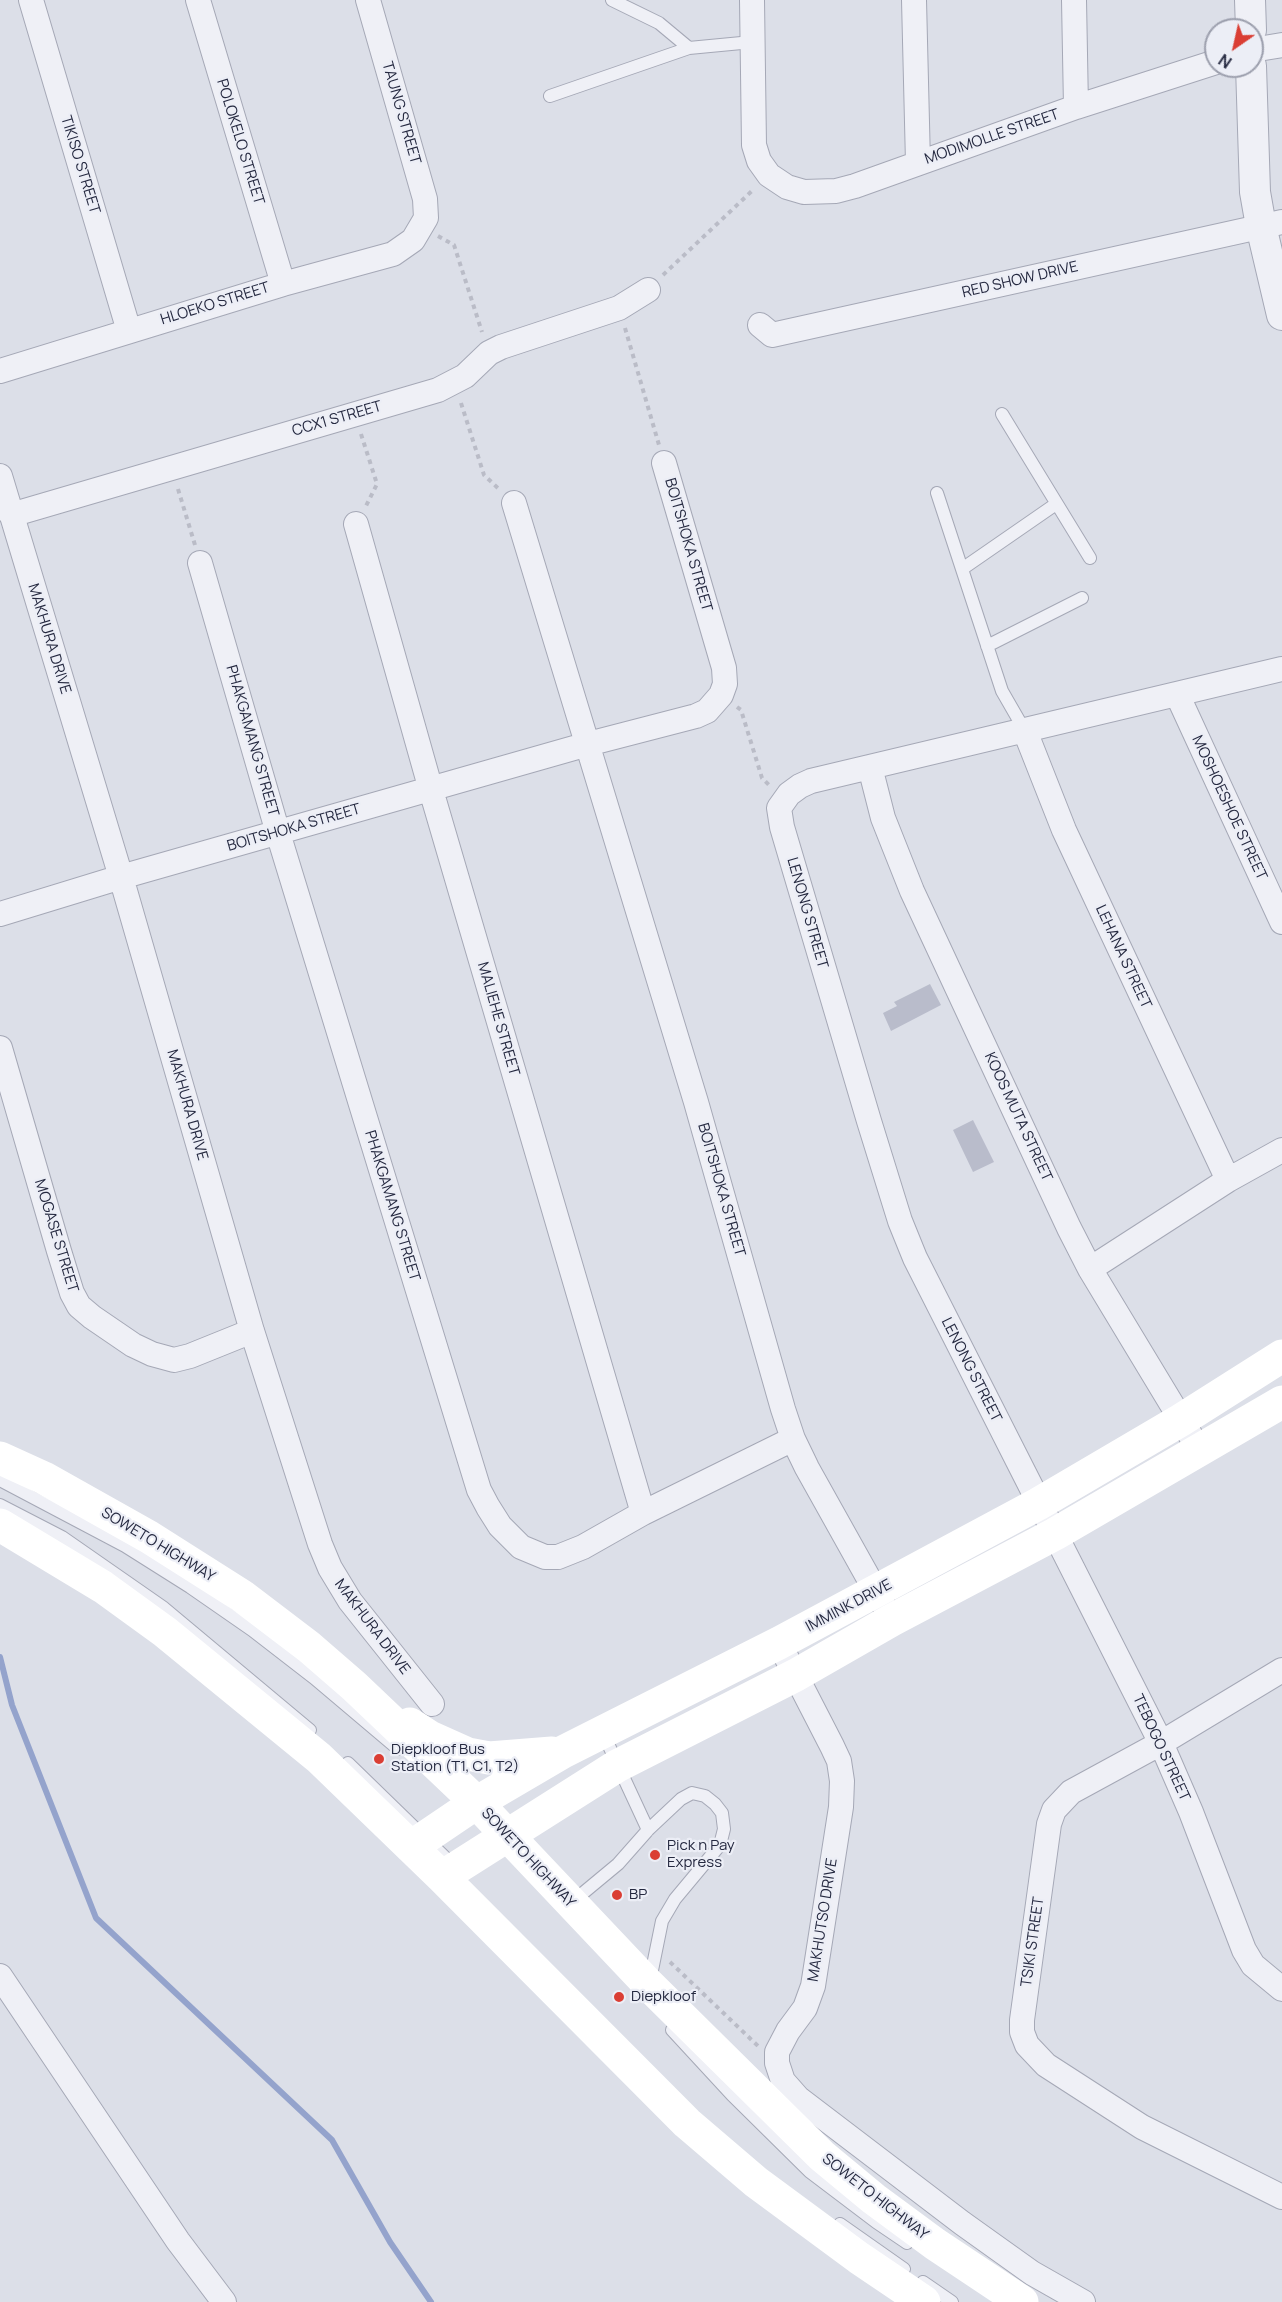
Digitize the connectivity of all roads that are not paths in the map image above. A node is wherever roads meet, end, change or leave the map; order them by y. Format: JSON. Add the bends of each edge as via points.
{"nodes":[{"id":1,"x":31,"y":0,"type":"edge"},
{"id":2,"x":198,"y":0,"type":"edge"},
{"id":3,"x":368,"y":0,"type":"edge"},
{"id":4,"x":612,"y":0,"type":"edge"},
{"id":5,"x":752,"y":0,"type":"edge"},
{"id":6,"x":914,"y":0,"type":"edge"},
{"id":7,"x":1074,"y":0,"type":"edge"},
{"id":8,"x":1250,"y":0,"type":"edge"},
{"id":9,"x":1251,"y":18,"type":"edge"},
{"id":10,"x":752,"y":42,"type":"junction"},
{"id":11,"x":1282,"y":45,"type":"edge"},
{"id":12,"x":689,"y":48,"type":"junction"},
{"id":13,"x":1264,"y":48,"type":"edge"},
{"id":14,"x":1204,"y":66,"type":"edge"},
{"id":15,"x":1251,"y":78,"type":"edge"},
{"id":16,"x":549,"y":96,"type":"dead end"},
{"id":17,"x":1077,"y":107,"type":"junction"},
{"id":18,"x":918,"y":163,"type":"junction"},
{"id":19,"x":1271,"y":224,"type":"edge"},
{"id":20,"x":423,"y":227,"type":"joint"},
{"id":21,"x":283,"y":284,"type":"junction"},
{"id":22,"x":648,"y":290,"type":"road end"},
{"id":23,"x":1282,"y":315,"type":"edge"},
{"id":24,"x":760,"y":325,"type":"dead end"},
{"id":25,"x":129,"y":331,"type":"junction"},
{"id":26,"x":0,"y":371,"type":"edge"},
{"id":27,"x":1002,"y":414,"type":"dead end"},
{"id":28,"x":664,"y":463,"type":"road end"},
{"id":29,"x":0,"y":476,"type":"edge"},
{"id":30,"x":937,"y":493,"type":"dead end"},
{"id":31,"x":513,"y":503,"type":"road end"},
{"id":32,"x":1056,"y":504,"type":"junction"},
{"id":33,"x":11,"y":515,"type":"junction"},
{"id":34,"x":356,"y":524,"type":"road end"},
{"id":35,"x":1090,"y":558,"type":"dead end"},
{"id":36,"x":200,"y":563,"type":"road end"},
{"id":37,"x":962,"y":569,"type":"junction"},
{"id":38,"x":1082,"y":598,"type":"dead end"},
{"id":39,"x":987,"y":646,"type":"junction"},
{"id":40,"x":1282,"y":669,"type":"edge"},
{"id":41,"x":1177,"y":694,"type":"junction"},
{"id":42,"x":1025,"y":731,"type":"junction"},
{"id":43,"x":588,"y":744,"type":"junction"},
{"id":44,"x":870,"y":767,"type":"junction"},
{"id":45,"x":431,"y":790,"type":"junction"},
{"id":46,"x":278,"y":832,"type":"junction"},
{"id":47,"x":121,"y":878,"type":"junction"},
{"id":48,"x":0,"y":914,"type":"edge"},
{"id":49,"x":1282,"y":922,"type":"edge"},
{"id":50,"x":0,"y":1048,"type":"edge"},
{"id":51,"x":1282,"y":1150,"type":"edge"},
{"id":52,"x":1228,"y":1180,"type":"junction"},
{"id":53,"x":1090,"y":1269,"type":"junction"},
{"id":54,"x":252,"y":1331,"type":"junction"},
{"id":55,"x":1282,"y":1356,"type":"edge"},
{"id":56,"x":1282,"y":1402,"type":"edge"},
{"id":57,"x":1181,"y":1420,"type":"junction"},
{"id":58,"x":793,"y":1439,"type":"junction"},
{"id":59,"x":1200,"y":1450,"type":"junction"},
{"id":60,"x":0,"y":1458,"type":"edge"},
{"id":61,"x":0,"y":1480,"type":"edge"},
{"id":62,"x":1038,"y":1504,"type":"junction"},
{"id":63,"x":0,"y":1505,"type":"edge"},
{"id":64,"x":643,"y":1513,"type":"junction"},
{"id":65,"x":0,"y":1525,"type":"edge"},
{"id":66,"x":1055,"y":1534,"type":"junction"},
{"id":67,"x":876,"y":1591,"type":"junction"},
{"id":68,"x":892,"y":1620,"type":"junction"},
{"id":69,"x":779,"y":1643,"type":"junction"},
{"id":70,"x":1282,"y":1670,"type":"edge"},
{"id":71,"x":796,"y":1675,"type":"junction"},
{"id":72,"x":354,"y":1686,"type":"junction"},
{"id":73,"x":432,"y":1704,"type":"dead end"},
{"id":74,"x":602,"y":1732,"type":"junction"},
{"id":75,"x":323,"y":1741,"type":"dead end"},
{"id":76,"x":1161,"y":1743,"type":"junction"},
{"id":77,"x":563,"y":1752,"type":"junction"},
{"id":78,"x":340,"y":1756,"type":"dead end"},
{"id":79,"x":407,"y":1758,"type":"dead end"},
{"id":80,"x":617,"y":1766,"type":"junction"},
{"id":81,"x":466,"y":1810,"type":"junction"},
{"id":82,"x":648,"y":1830,"type":"junction"},
{"id":83,"x":497,"y":1841,"type":"junction"},
{"id":84,"x":418,"y":1842,"type":"junction"},
{"id":85,"x":454,"y":1873,"type":"junction"},
{"id":86,"x":570,"y":1903,"type":"junction"},
{"id":87,"x":0,"y":1976,"type":"edge"},
{"id":88,"x":649,"y":1985,"type":"junction"},
{"id":89,"x":1282,"y":1989,"type":"edge"},
{"id":90,"x":667,"y":2025,"type":"dead end"},
{"id":91,"x":644,"y":2062,"type":"dead end"},
{"id":92,"x":683,"y":2101,"type":"dead end"},
{"id":93,"x":1282,"y":2197,"type":"edge"},
{"id":94,"x":833,"y":2219,"type":"dead end"},
{"id":95,"x":916,"y":2248,"type":"dead end"},
{"id":96,"x":224,"y":2302,"type":"edge"},
{"id":97,"x":924,"y":2302,"type":"edge"},
{"id":98,"x":952,"y":2302,"type":"edge"},
{"id":99,"x":1022,"y":2302,"type":"edge"},
{"id":100,"x":1083,"y":2302,"type":"edge"}],
"edges":[{"from":1,"to":25,"type":"street","name":"TIKISO STREET"},
{"from":2,"to":21,"type":"street","name":"POLOKELO STREET"},
{"from":3,"to":20,"type":"street","name":"TAUNG STREET","via":[[425,199]]},
{"from":4,"to":12,"type":"lane","via":[[659,23]]},
{"from":5,"to":10,"type":"street"},
{"from":6,"to":18,"type":"street"},
{"from":7,"to":17,"type":"street"},
{"from":8,"to":9,"type":"street"},
{"from":10,"to":12,"type":"lane"},
{"from":10,"to":18,"type":"street","name":"MODIMOLLE STREET","via":[[754,145],[769,175],[787,187],[818,192],[855,186]]},
{"from":11,"to":13,"type":"street"},
{"from":12,"to":16,"type":"lane"},
{"from":14,"to":17,"type":"street","name":"MODIMOLLE STREET"},
{"from":15,"to":19,"type":"street","via":[[1255,192]]},
{"from":17,"to":18,"type":"street","name":"MODIMOLLE STREET"},
{"from":19,"to":23,"type":"street"},
{"from":19,"to":24,"type":"street","name":"RED SHOW DRIVE","via":[[772,334]]},
{"from":20,"to":21,"type":"street","name":"HLOEKO STREET","via":[[393,254]]},
{"from":21,"to":25,"type":"street","name":"HLOEKO STREET"},
{"from":22,"to":33,"type":"street","name":"CCX1 STREET","via":[[619,308],[489,353],[465,376],[438,390]]},
{"from":25,"to":26,"type":"street","name":"HLOEKO STREET"},
{"from":27,"to":32,"type":"lane"},
{"from":28,"to":43,"type":"street","name":"BOITSHOKA STREET","via":[[724,668],[725,684],[707,711],[696,716]]},
{"from":29,"to":33,"type":"street","name":"MAKHURA DRIVE"},
{"from":30,"to":37,"type":"lane"},
{"from":31,"to":43,"type":"street","name":"BOITSHOKA STREET"},
{"from":32,"to":35,"type":"lane"},
{"from":32,"to":37,"type":"lane"},
{"from":33,"to":47,"type":"street","name":"MAKHURA DRIVE"},
{"from":34,"to":45,"type":"street","name":"MALIEHE STREET"},
{"from":36,"to":46,"type":"street","name":"PHAKGAMANG STREET"},
{"from":37,"to":39,"type":"lane"},
{"from":38,"to":39,"type":"lane"},
{"from":39,"to":42,"type":"lane","via":[[1002,691]]},
{"from":40,"to":41,"type":"street"},
{"from":41,"to":42,"type":"street"},
{"from":41,"to":49,"type":"street","name":"MOSHOESHOE STREET"},
{"from":42,"to":44,"type":"street"},
{"from":42,"to":52,"type":"street","name":"LEHANA STREET","via":[[1064,830]]},
{"from":43,"to":45,"type":"street","name":"BOITSHOKA STREET"},
{"from":43,"to":58,"type":"street","name":"BOITSHOKA STREET"},
{"from":44,"to":53,"type":"street","name":"KOOS MUTA STREET","via":[[883,818],[912,891]]},
{"from":44,"to":62,"type":"street","name":"LENONG STREET","via":[[800,786],[779,808],[782,827],[900,1221]]},
{"from":45,"to":46,"type":"street","name":"BOITSHOKA STREET"},
{"from":45,"to":64,"type":"street","name":"MALIEHE STREET"},
{"from":46,"to":47,"type":"street","name":"BOITSHOKA STREET"},
{"from":46,"to":64,"type":"street","name":"PHAKGAMANG STREET","via":[[479,1490],[488,1507],[521,1547],[545,1557],[558,1557],[583,1547]]},
{"from":47,"to":48,"type":"street","name":"BOITSHOKA STREET"},
{"from":47,"to":54,"type":"street","name":"MAKHURA DRIVE"},
{"from":50,"to":54,"type":"street","name":"MOGASE STREET","via":[[59,1251],[79,1306],[133,1345],[174,1360]]},
{"from":51,"to":52,"type":"street"},
{"from":52,"to":53,"type":"street"},
{"from":53,"to":57,"type":"street","name":"KOOS MUTA STREET"},
{"from":54,"to":73,"type":"street","name":"MAKHURA DRIVE","via":[[330,1568],[364,1620]]},
{"from":55,"to":57,"type":"main road","name":"IMMINK DRIVE"},
{"from":56,"to":59,"type":"main road"},
{"from":57,"to":59,"type":"street","name":"KOOS MUTA STREET"},
{"from":57,"to":62,"type":"main road","name":"IMMINK DRIVE"},
{"from":58,"to":64,"type":"street","name":"PHAKGAMANG STREET"},
{"from":58,"to":67,"type":"street","name":"BOITSHOKA STREET"},
{"from":59,"to":66,"type":"main road"},
{"from":60,"to":72,"type":"main road","name":"SOWETO HIGHWAY","via":[[45,1478],[242,1596]]},
{"from":61,"to":79,"type":"lane","name":"SOWETO HIGHWAY","via":[[125,1546],[199,1593],[314,1678]]},
{"from":62,"to":66,"type":"street","name":"TEBOGO STREET"},
{"from":62,"to":67,"type":"main road","name":"IMMINK DRIVE"},
{"from":63,"to":75,"type":"lane","via":[[62,1537],[164,1608]]},
{"from":65,"to":84,"type":"main road","via":[[103,1587],[165,1632]]},
{"from":66,"to":68,"type":"main road"},
{"from":66,"to":76,"type":"street","name":"TEBOGO STREET"},
{"from":67,"to":68,"type":"street","name":"BOITSHOKA STREET"},
{"from":67,"to":69,"type":"main road","name":"IMMINK DRIVE"},
{"from":68,"to":71,"type":"main road"},
{"from":69,"to":71,"type":"street","name":"MAKHUTSO DRIVE"},
{"from":69,"to":74,"type":"main road","name":"IMMINK DRIVE"},
{"from":70,"to":76,"type":"street","name":"TSIKI STREET"},
{"from":71,"to":80,"type":"main road"},
{"from":71,"to":100,"type":"street","name":"MAKHUTSO DRIVE","via":[[839,1761],[842,1798],[813,1986],[805,2008],[777,2052],[783,2081],[798,2098],[1007,2256]]},
{"from":72,"to":77,"type":"main road","via":[[430,1737],[468,1754],[489,1758]]},
{"from":72,"to":81,"type":"main road","name":"SOWETO HIGHWAY"},
{"from":74,"to":77,"type":"main road","name":"IMMINK DRIVE"},
{"from":74,"to":80,"type":"lane"},
{"from":76,"to":89,"type":"street","name":"TEBOGO STREET","via":[[1244,1950],[1253,1965]]},
{"from":76,"to":93,"type":"street","name":"TSIKI STREET","via":[[1071,1792],[1054,1810],[1048,1824],[1022,2031],[1027,2045],[1046,2065],[1142,2127]]},
{"from":77,"to":81,"type":"main road","name":"IMMINK DRIVE"},
{"from":78,"to":84,"type":"lane"},
{"from":80,"to":82,"type":"lane"},
{"from":80,"to":83,"type":"main road"},
{"from":81,"to":83,"type":"main road","name":"SOWETO HIGHWAY"},
{"from":81,"to":84,"type":"main road","name":"IMMINK DRIVE"},
{"from":82,"to":86,"type":"lane","via":[[618,1864]]},
{"from":82,"to":88,"type":"lane","via":[[692,1793],[705,1796],[722,1813],[724,1829],[720,1845],[675,1899],[662,1921]]},
{"from":83,"to":85,"type":"main road"},
{"from":83,"to":86,"type":"main road","name":"SOWETO HIGHWAY"},
{"from":84,"to":85,"type":"main road"},
{"from":85,"to":97,"type":"main road","via":[[687,2123],[756,2182]]},
{"from":86,"to":88,"type":"main road","name":"SOWETO HIGHWAY"},
{"from":87,"to":96,"type":"street","via":[[178,2241]]},
{"from":88,"to":99,"type":"main road","name":"SOWETO HIGHWAY","via":[[822,2156],[934,2244]]},
{"from":90,"to":95,"type":"lane","name":"SOWETO HIGHWAY","via":[[810,2172]]},
{"from":91,"to":92,"type":"lane"},
{"from":94,"to":98,"type":"lane"}]}
